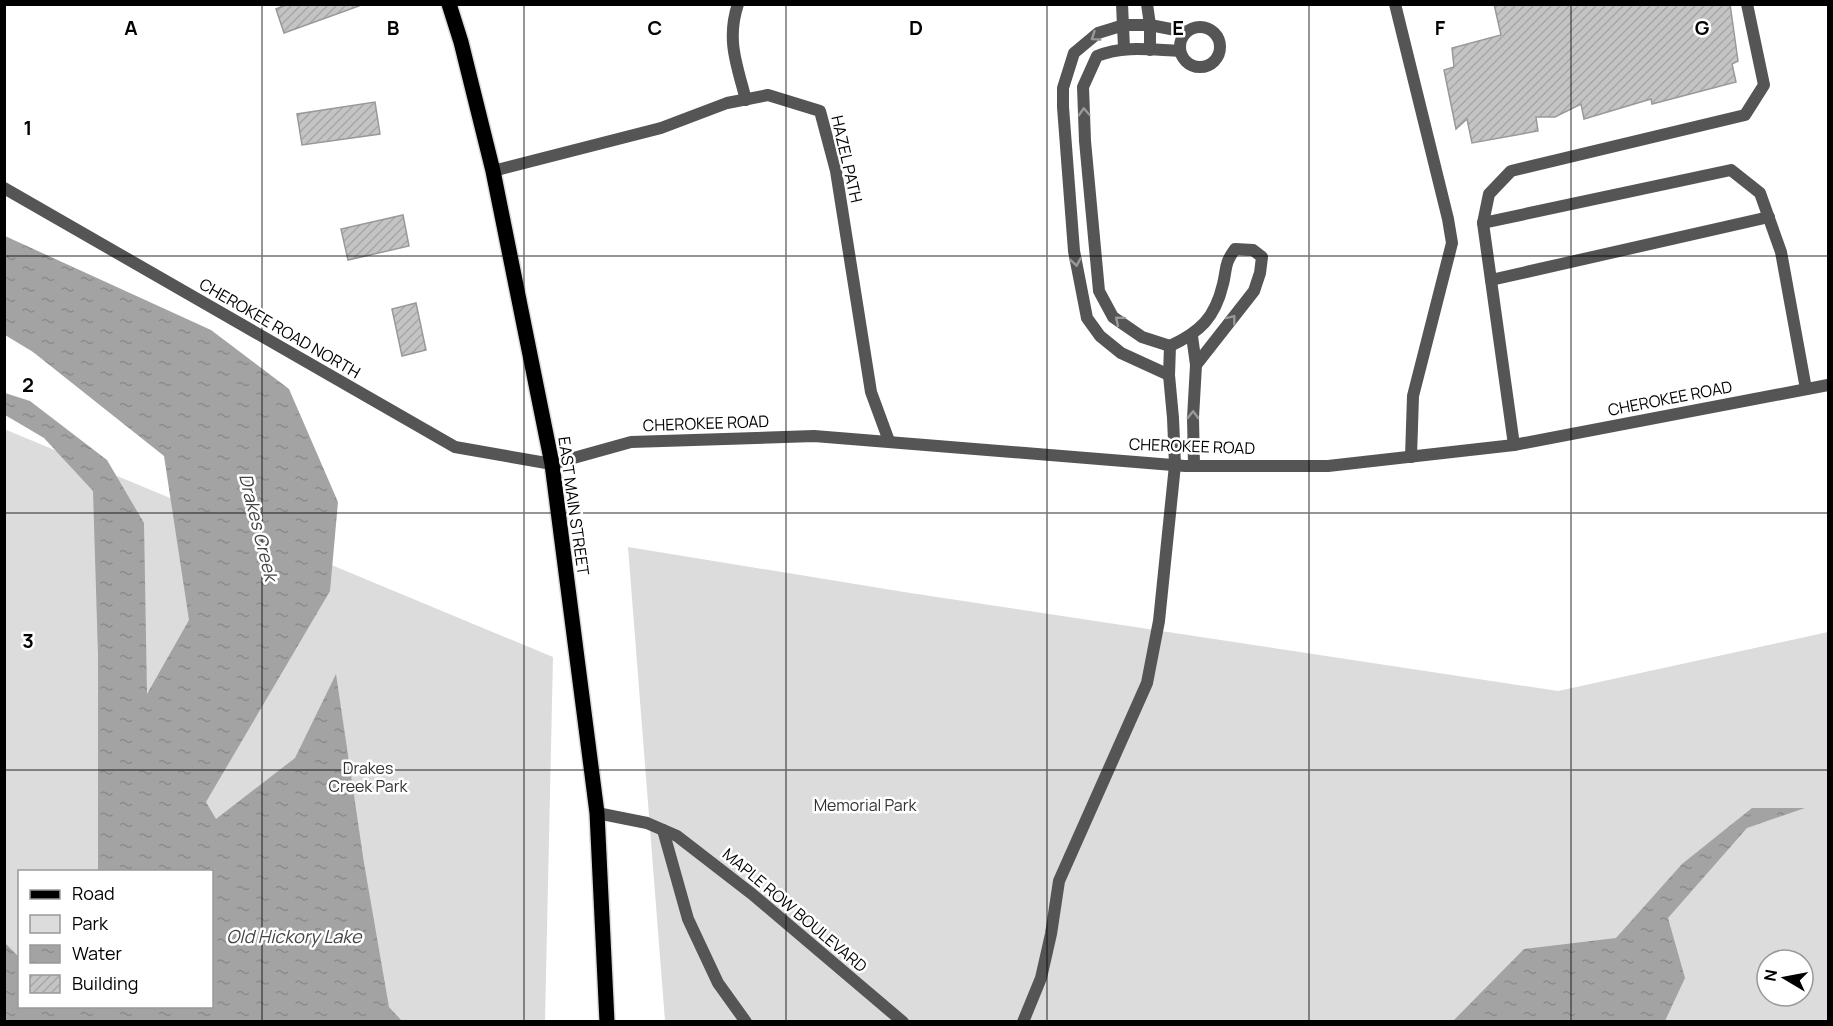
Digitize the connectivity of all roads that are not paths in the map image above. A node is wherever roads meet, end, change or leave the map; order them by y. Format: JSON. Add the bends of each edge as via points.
{"nodes":[{"id":1,"x":449,"y":4,"type":"edge"},
{"id":2,"x":738,"y":4,"type":"edge"},
{"id":3,"x":1122,"y":4,"type":"edge"},
{"id":4,"x":1148,"y":4,"type":"edge"},
{"id":5,"x":1395,"y":4,"type":"edge"},
{"id":6,"x":1747,"y":4,"type":"edge"},
{"id":7,"x":1124,"y":25,"type":"junction"},
{"id":8,"x":1150,"y":25,"type":"junction"},
{"id":9,"x":1186,"y":32,"type":"junction"},
{"id":10,"x":1124,"y":48,"type":"junction"},
{"id":11,"x":1150,"y":50,"type":"junction"},
{"id":12,"x":1180,"y":51,"type":"junction"},
{"id":13,"x":746,"y":100,"type":"junction"},
{"id":14,"x":1086,"y":141,"type":"junction"},
{"id":15,"x":1065,"y":144,"type":"junction"},
{"id":16,"x":493,"y":171,"type":"junction"},
{"id":17,"x":4,"y":188,"type":"edge"},
{"id":18,"x":1769,"y":217,"type":"junction"},
{"id":19,"x":1483,"y":223,"type":"junction"},
{"id":20,"x":1094,"y":235,"type":"junction"},
{"id":21,"x":1073,"y":239,"type":"junction"},
{"id":22,"x":1491,"y":280,"type":"junction"},
{"id":23,"x":1104,"y":300,"type":"junction"},
{"id":24,"x":1085,"y":311,"type":"junction"},
{"id":25,"x":1192,"y":336,"type":"junction"},
{"id":26,"x":1170,"y":346,"type":"junction"},
{"id":27,"x":1196,"y":366,"type":"junction"},
{"id":28,"x":1169,"y":375,"type":"junction"},
{"id":29,"x":1828,"y":385,"type":"edge"},
{"id":30,"x":1806,"y":389,"type":"junction"},
{"id":31,"x":889,"y":441,"type":"junction"},
{"id":32,"x":1514,"y":445,"type":"junction"},
{"id":33,"x":1411,"y":457,"type":"junction"},
{"id":34,"x":552,"y":464,"type":"junction"},
{"id":35,"x":1175,"y":465,"type":"junction"},
{"id":36,"x":1194,"y":465,"type":"junction"},
{"id":37,"x":597,"y":813,"type":"junction"},
{"id":38,"x":663,"y":830,"type":"junction"},
{"id":39,"x":607,"y":1022,"type":"edge"},
{"id":40,"x":746,"y":1022,"type":"edge"},
{"id":41,"x":903,"y":1022,"type":"edge"},
{"id":42,"x":1023,"y":1022,"type":"edge"}],
"edges":[{"from":1,"to":16,"type":"main road","name":"EAST MAIN STREET"},
{"from":2,"to":13,"type":"street","via":[[731,40]]},
{"from":3,"to":7,"type":"street"},
{"from":4,"to":8,"type":"street"},
{"from":5,"to":33,"type":"street","via":[[1452,243],[1413,396]]},
{"from":6,"to":19,"type":"street","via":[[1764,85],[1745,115],[1511,171],[1490,194]]},
{"from":7,"to":8,"type":"street"},
{"from":7,"to":10,"type":"street"},
{"from":7,"to":15,"type":"street","one_way":true,"via":[[1098,33],[1074,53],[1063,88]]},
{"from":8,"to":9,"type":"street"},
{"from":8,"to":11,"type":"street"},
{"from":9,"to":12,"type":"street"},
{"from":9,"to":12,"type":"street","via":[[1197,27],[1210,30],[1219,40],[1219,54],[1210,64],[1198,67],[1187,62]]},
{"from":10,"to":11,"type":"street"},
{"from":14,"to":10,"type":"street","one_way":true,"via":[[1083,87],[1097,57]]},
{"from":11,"to":12,"type":"street"},
{"from":13,"to":16,"type":"street","name":"HAZEL PATH","via":[[661,128]]},
{"from":13,"to":31,"type":"street","name":"HAZEL PATH","via":[[768,95],[820,111],[836,171],[871,392]]},
{"from":14,"to":15,"type":"street"},
{"from":14,"to":20,"type":"street"},
{"from":15,"to":21,"type":"street"},
{"from":16,"to":34,"type":"main road","name":"EAST MAIN STREET"},
{"from":17,"to":34,"type":"street","name":"CHEROKEE ROAD NORTH","via":[[455,447]]},
{"from":18,"to":19,"type":"street","via":[[1760,193],[1731,170]]},
{"from":18,"to":22,"type":"street"},
{"from":18,"to":30,"type":"street","via":[[1781,252]]},
{"from":19,"to":22,"type":"street"},
{"from":20,"to":21,"type":"street"},
{"from":20,"to":23,"type":"street"},
{"from":21,"to":24,"type":"street","one_way":true},
{"from":22,"to":32,"type":"street"},
{"from":23,"to":24,"type":"street"},
{"from":26,"to":23,"type":"street","one_way":true,"via":[[1142,337],[1113,317]]},
{"from":24,"to":28,"type":"street","via":[[1100,336],[1121,353]]},
{"from":25,"to":26,"type":"street"},
{"from":25,"to":27,"type":"street"},
{"from":27,"to":25,"type":"street","one_way":true,"via":[[1254,291],[1262,257],[1253,250],[1235,249],[1227,260],[1216,305]]},
{"from":26,"to":28,"type":"street"},
{"from":36,"to":27,"type":"street","one_way":true},
{"from":28,"to":35,"type":"street"},
{"from":29,"to":30,"type":"street","name":"CHEROKEE ROAD"},
{"from":30,"to":32,"type":"street","name":"CHEROKEE ROAD"},
{"from":31,"to":34,"type":"street","name":"CHEROKEE ROAD","via":[[814,436],[631,442]]},
{"from":31,"to":35,"type":"street","name":"CHEROKEE ROAD"},
{"from":32,"to":33,"type":"street","name":"CHEROKEE ROAD"},
{"from":33,"to":36,"type":"street","name":"CHEROKEE ROAD","via":[[1328,466]]},
{"from":34,"to":37,"type":"main road","name":"EAST MAIN STREET"},
{"from":35,"to":36,"type":"street","name":"CHEROKEE ROAD"},
{"from":35,"to":42,"type":"street","via":[[1159,621],[1147,682],[1059,881],[1041,978]]},
{"from":37,"to":38,"type":"street","name":"MAPLE ROW BOULEVARD"},
{"from":37,"to":39,"type":"main road","name":"EAST MAIN STREET"},
{"from":38,"to":40,"type":"street","via":[[688,919],[718,983]]},
{"from":38,"to":41,"type":"street","name":"MAPLE ROW BOULEVARD","via":[[677,836],[752,894]]}]}
